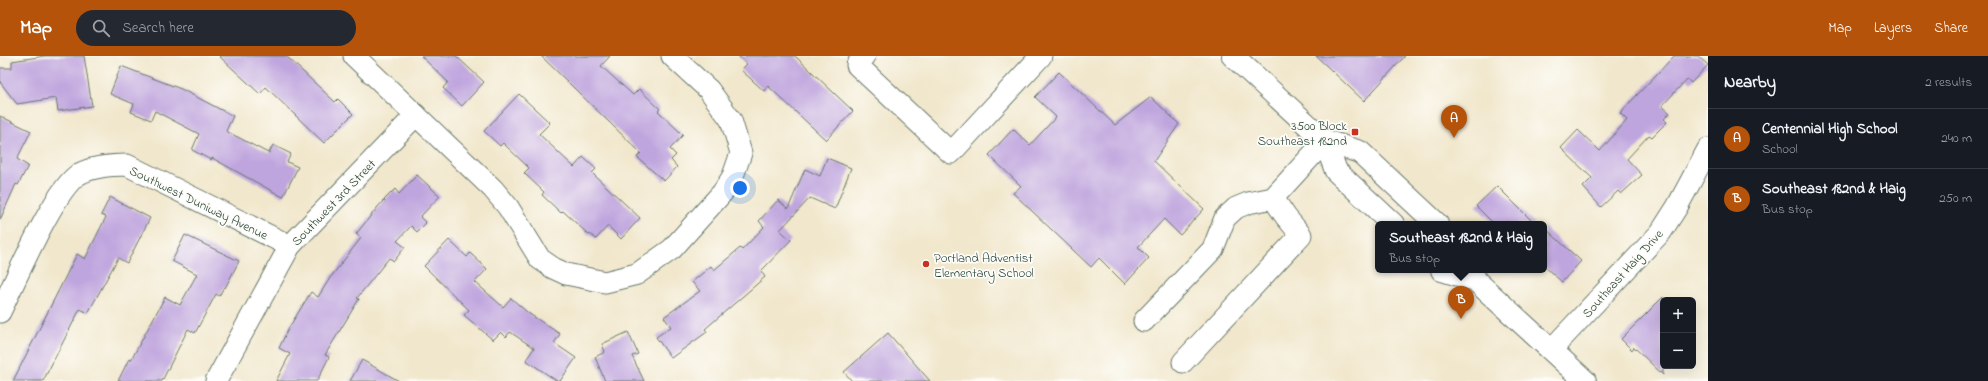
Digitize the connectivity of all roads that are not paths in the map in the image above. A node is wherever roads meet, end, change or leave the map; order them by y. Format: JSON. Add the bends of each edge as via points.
{"nodes":[{"id":1,"x":354,"y":56,"type":"edge"},
{"id":2,"x":672,"y":56,"type":"edge"},
{"id":3,"x":865,"y":56,"type":"edge"},
{"id":4,"x":1041,"y":56,"type":"edge"},
{"id":5,"x":1234,"y":56,"type":"edge"},
{"id":6,"x":416,"y":115,"type":"junction"},
{"id":7,"x":1328,"y":148,"type":"junction"},
{"id":8,"x":1708,"y":149,"type":"edge"},
{"id":9,"x":1273,"y":198,"type":"junction"},
{"id":10,"x":1390,"y":221,"type":"edge"},
{"id":11,"x":1434,"y":221,"type":"edge"},
{"id":12,"x":290,"y":246,"type":"junction"},
{"id":13,"x":1461,"y":273,"type":"edge"},
{"id":14,"x":1474,"y":275,"type":"edge"},
{"id":15,"x":0,"y":312,"type":"edge"},
{"id":16,"x":1144,"y":321,"type":"dead end"},
{"id":17,"x":1551,"y":350,"type":"junction"},
{"id":18,"x":1183,"y":362,"type":"dead end"},
{"id":19,"x":216,"y":381,"type":"edge"},
{"id":20,"x":1585,"y":381,"type":"edge"}],
"edges":[{"from":1,"to":6,"type":"street"},
{"from":2,"to":6,"type":"street","via":[[709,90],[731,120],[741,153],[733,176],[723,192],[672,249],[637,274],[605,282],[566,274],[540,259],[508,207],[493,189]]},
{"from":3,"to":4,"type":"street","via":[[857,65],[951,152]]},
{"from":5,"to":7,"type":"main road"},
{"from":6,"to":12,"type":"street","name":"Southwest 3rd Street"},
{"from":7,"to":9,"type":"street"},
{"from":7,"to":10,"type":"main road","via":[[1336,171]]},
{"from":7,"to":11,"type":"main road","via":[[1360,152]]},
{"from":8,"to":17,"type":"street","name":"Southeast Haig Drive","via":[[1661,232]]},
{"from":9,"to":16,"type":"street","via":[[1236,208],[1225,218],[1213,249]]},
{"from":9,"to":18,"type":"street","via":[[1301,235]]},
{"from":12,"to":15,"type":"street","name":"Southwest Duniway Avenue","via":[[127,165],[93,168],[78,174],[65,187]]},
{"from":12,"to":19,"type":"street","name":"Southwest 3rd Street"},
{"from":13,"to":14,"type":"main road"},
{"from":14,"to":17,"type":"main road"},
{"from":17,"to":20,"type":"main road"}]}
